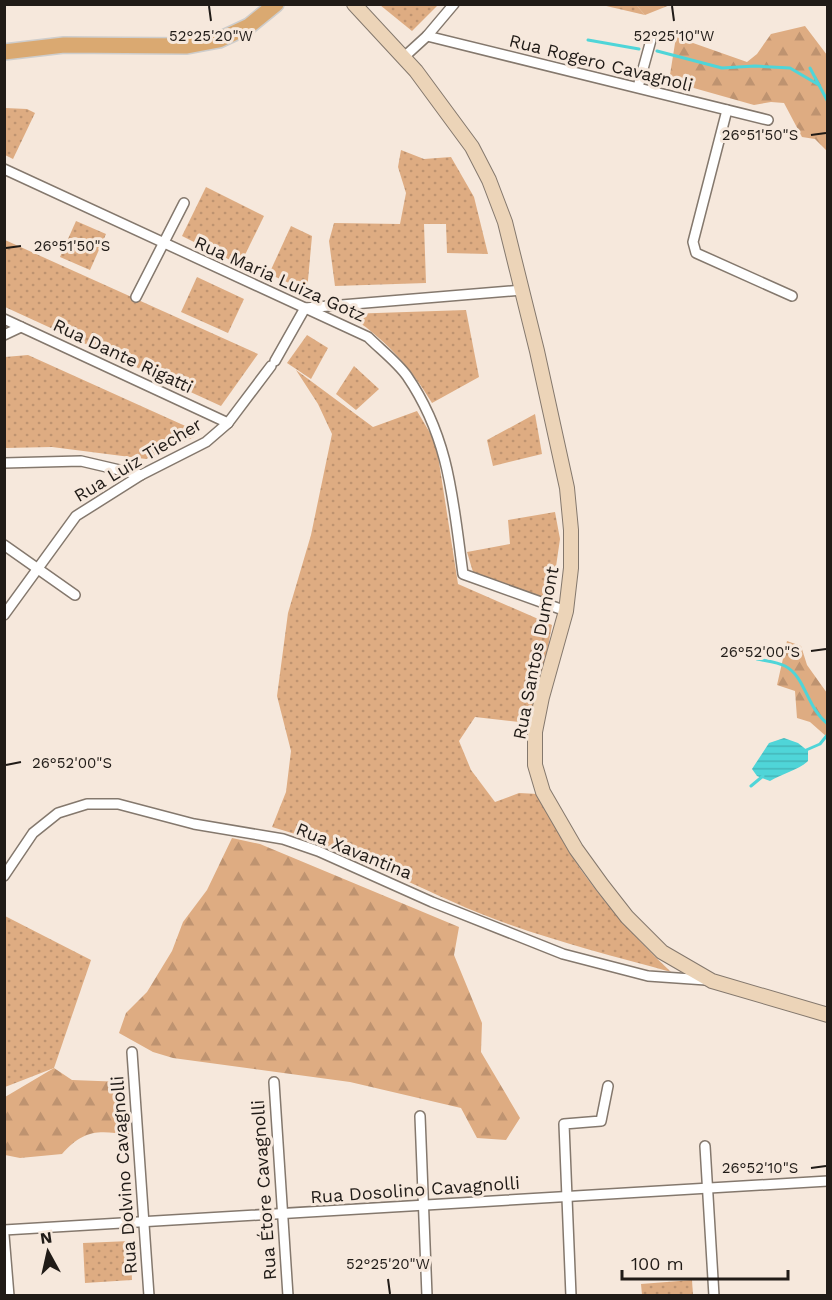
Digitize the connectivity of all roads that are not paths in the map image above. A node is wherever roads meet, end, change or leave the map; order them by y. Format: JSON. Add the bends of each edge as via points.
{"nodes":[{"id":1,"x":276,"y":4,"type":"edge"},
{"id":2,"x":342,"y":4,"type":"edge"},
{"id":3,"x":454,"y":4,"type":"edge"},
{"id":4,"x":358,"y":10,"type":"edge"},
{"id":5,"x":427,"y":36,"type":"junction"},
{"id":6,"x":651,"y":40,"type":"dead end"},
{"id":7,"x":4,"y":52,"type":"edge"},
{"id":8,"x":404,"y":57,"type":"junction"},
{"id":9,"x":638,"y":87,"type":"junction"},
{"id":10,"x":727,"y":110,"type":"junction"},
{"id":11,"x":768,"y":120,"type":"dead end"},
{"id":12,"x":4,"y":169,"type":"edge"},
{"id":13,"x":183,"y":203,"type":"dead end"},
{"id":14,"x":164,"y":245,"type":"junction"},
{"id":15,"x":522,"y":290,"type":"junction"},
{"id":16,"x":792,"y":296,"type":"dead end"},
{"id":17,"x":136,"y":297,"type":"dead end"},
{"id":18,"x":305,"y":308,"type":"junction"},
{"id":19,"x":4,"y":319,"type":"edge"},
{"id":20,"x":21,"y":327,"type":"junction"},
{"id":21,"x":4,"y":335,"type":"edge"},
{"id":22,"x":228,"y":423,"type":"junction"},
{"id":23,"x":4,"y":463,"type":"edge"},
{"id":24,"x":141,"y":475,"type":"junction"},
{"id":25,"x":4,"y":545,"type":"edge"},
{"id":26,"x":38,"y":569,"type":"junction"},
{"id":27,"x":75,"y":595,"type":"dead end"},
{"id":28,"x":566,"y":611,"type":"junction"},
{"id":29,"x":4,"y":615,"type":"edge"},
{"id":30,"x":4,"y":876,"type":"edge"},
{"id":31,"x":711,"y":981,"type":"junction"},
{"id":32,"x":828,"y":1016,"type":"edge"},
{"id":33,"x":132,"y":1052,"type":"dead end"},
{"id":34,"x":274,"y":1082,"type":"dead end"},
{"id":35,"x":608,"y":1086,"type":"dead end"},
{"id":36,"x":420,"y":1116,"type":"dead end"},
{"id":37,"x":705,"y":1146,"type":"dead end"},
{"id":38,"x":828,"y":1181,"type":"edge"},
{"id":39,"x":708,"y":1188,"type":"junction"},
{"id":40,"x":566,"y":1197,"type":"junction"},
{"id":41,"x":423,"y":1205,"type":"junction"},
{"id":42,"x":285,"y":1215,"type":"junction"},
{"id":43,"x":146,"y":1224,"type":"junction"},
{"id":44,"x":4,"y":1230,"type":"edge"},
{"id":45,"x":4,"y":1235,"type":"edge"},
{"id":46,"x":9,"y":1296,"type":"edge"},
{"id":47,"x":149,"y":1296,"type":"edge"},
{"id":48,"x":288,"y":1296,"type":"edge"},
{"id":49,"x":427,"y":1296,"type":"edge"},
{"id":50,"x":571,"y":1296,"type":"edge"},
{"id":51,"x":714,"y":1296,"type":"edge"}],
"edges":[{"from":1,"to":7,"type":"main road","via":[[249,26],[219,40],[187,46],[64,45]]},
{"from":2,"to":4,"type":"main road","name":"Rua Santos Dumont"},
{"from":3,"to":5,"type":"street"},
{"from":4,"to":8,"type":"main road","name":"Rua Santos Dumont"},
{"from":5,"to":8,"type":"street"},
{"from":5,"to":9,"type":"street","name":"Rua Rogero Cavagnoli"},
{"from":6,"to":9,"type":"street"},
{"from":8,"to":15,"type":"main road","name":"Rua Santos Dumont","via":[[450,114],[480,164],[505,222]]},
{"from":9,"to":10,"type":"street","name":"Rua Rogero Cavagnoli"},
{"from":10,"to":11,"type":"street","name":"Rua Rogero Cavagnoli"},
{"from":10,"to":16,"type":"street","via":[[693,242],[696,253]]},
{"from":12,"to":14,"type":"street","name":"Rua Maria Luiza Gotz"},
{"from":13,"to":14,"type":"street"},
{"from":14,"to":17,"type":"street"},
{"from":14,"to":18,"type":"street","name":"Rua Maria Luiza Gotz"},
{"from":15,"to":18,"type":"street"},
{"from":15,"to":28,"type":"main road","name":"Rua Santos Dumont","via":[[567,488],[571,568]]},
{"from":18,"to":22,"type":"street","name":"Rua Luiz Tiecher","via":[[273,364]]},
{"from":18,"to":28,"type":"street","name":"Rua Maria Luiza Gotz","via":[[368,337],[406,375],[440,439],[450,476],[463,574]]},
{"from":19,"to":20,"type":"street","name":"Rua Dante Rigatti"},
{"from":20,"to":21,"type":"street"},
{"from":20,"to":22,"type":"street","name":"Rua Dante Rigatti"},
{"from":22,"to":24,"type":"street","name":"Rua Luiz Tiecher","via":[[206,442]]},
{"from":23,"to":24,"type":"street","via":[[81,461]]},
{"from":24,"to":26,"type":"street","name":"Rua Luiz Tiecher","via":[[76,516]]},
{"from":25,"to":26,"type":"street"},
{"from":26,"to":27,"type":"street"},
{"from":26,"to":29,"type":"street","name":"Rua Luiz Tiecher"},
{"from":28,"to":31,"type":"main road","name":"Rua Santos Dumont","via":[[536,732],[535,765],[543,792],[576,849],[627,917],[662,952]]},
{"from":30,"to":31,"type":"street","name":"Rua Xavantina","via":[[33,833],[58,813],[87,804],[118,804],[194,824],[283,839],[563,954],[648,976]]},
{"from":31,"to":32,"type":"main road","name":"Rua Santos Dumont"},
{"from":33,"to":43,"type":"street","name":"Rua Dolvino Cavagnolli"},
{"from":34,"to":42,"type":"street","name":"Rua Étore Cavagnolli"},
{"from":35,"to":40,"type":"street","via":[[601,1121],[564,1124]]},
{"from":36,"to":41,"type":"street"},
{"from":37,"to":39,"type":"street"},
{"from":38,"to":39,"type":"street","name":"Rua Dosolino Cavagnolli"},
{"from":39,"to":40,"type":"street","name":"Rua Dosolino Cavagnolli"},
{"from":39,"to":51,"type":"street"},
{"from":40,"to":41,"type":"street","name":"Rua Dosolino Cavagnolli"},
{"from":40,"to":50,"type":"street"},
{"from":41,"to":42,"type":"street","name":"Rua Dosolino Cavagnolli"},
{"from":41,"to":49,"type":"street"},
{"from":42,"to":43,"type":"street","name":"Rua Dosolino Cavagnolli"},
{"from":42,"to":48,"type":"street","name":"Rua Étore Cavagnolli"},
{"from":43,"to":44,"type":"street","name":"Rua Dosolino Cavagnolli"},
{"from":43,"to":47,"type":"street","name":"Rua Dolvino Cavagnolli"},
{"from":45,"to":46,"type":"street"}]}
